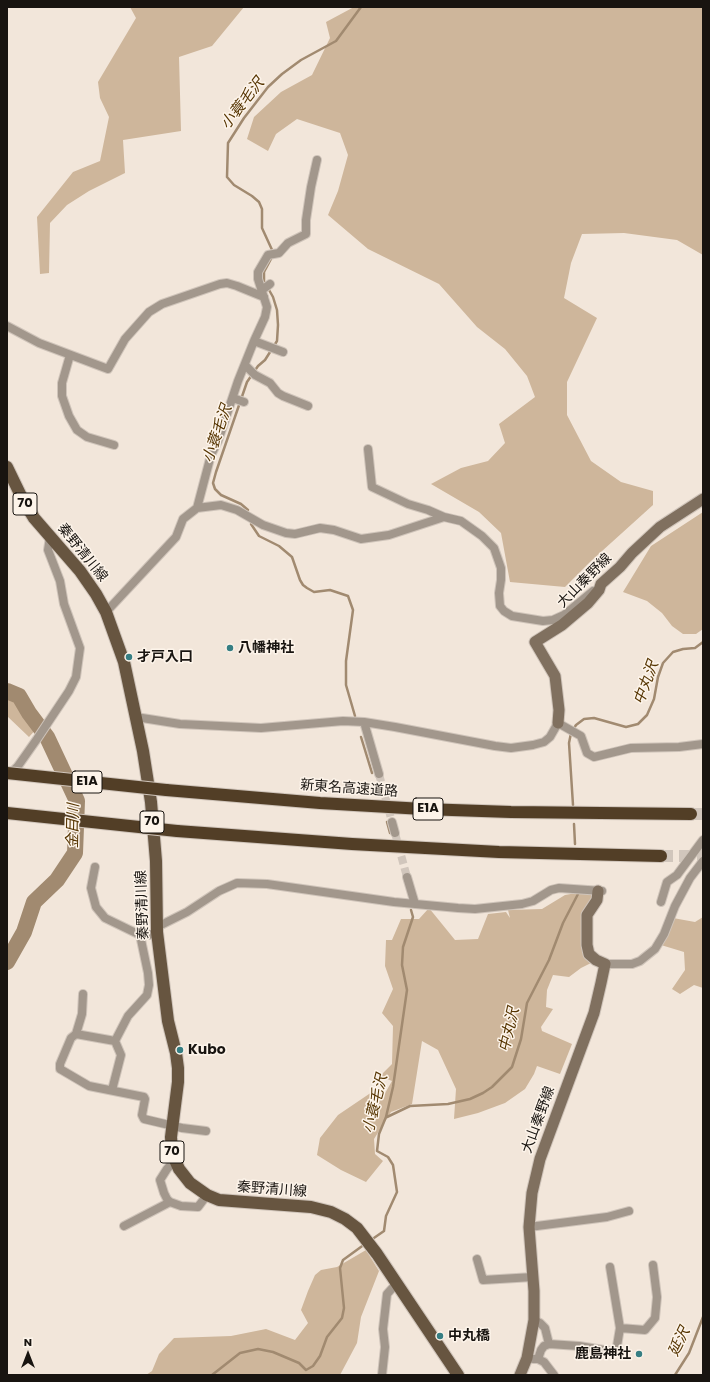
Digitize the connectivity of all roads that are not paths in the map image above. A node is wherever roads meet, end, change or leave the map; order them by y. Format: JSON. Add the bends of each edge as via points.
{"nodes":[{"id":1,"x":317,"y":160,"type":"dead end"},
{"id":2,"x":270,"y":284,"type":"dead end"},
{"id":3,"x":263,"y":294,"type":"junction"},
{"id":4,"x":7,"y":326,"type":"edge"},
{"id":5,"x":254,"y":341,"type":"junction"},
{"id":6,"x":280,"y":351,"type":"dead end"},
{"id":7,"x":70,"y":356,"type":"junction"},
{"id":8,"x":246,"y":366,"type":"junction"},
{"id":9,"x":234,"y":398,"type":"junction"},
{"id":10,"x":244,"y":402,"type":"dead end"},
{"id":11,"x":308,"y":406,"type":"dead end"},
{"id":12,"x":114,"y":445,"type":"dead end"},
{"id":13,"x":368,"y":449,"type":"dead end"},
{"id":14,"x":7,"y":467,"type":"edge"},
{"id":15,"x":703,"y":499,"type":"edge"},
{"id":16,"x":197,"y":508,"type":"junction"},
{"id":17,"x":444,"y":517,"type":"junction"},
{"id":18,"x":50,"y":537,"type":"junction"},
{"id":19,"x":601,"y":584,"type":"junction"},
{"id":20,"x":106,"y":612,"type":"junction"},
{"id":21,"x":136,"y":717,"type":"junction"},
{"id":22,"x":364,"y":722,"type":"junction"},
{"id":23,"x":562,"y":726,"type":"junction"},
{"id":24,"x":703,"y":744,"type":"edge"},
{"id":25,"x":7,"y":773,"type":"edge"},
{"id":26,"x":379,"y":774,"type":"tunnel mouth"},
{"id":27,"x":7,"y":777,"type":"edge"},
{"id":28,"x":7,"y":813,"type":"edge"},
{"id":29,"x":691,"y":814,"type":"tunnel mouth"},
{"id":30,"x":392,"y":822,"type":"tunnel mouth"},
{"id":31,"x":395,"y":833,"type":"tunnel mouth"},
{"id":32,"x":703,"y":840,"type":"edge"},
{"id":33,"x":661,"y":856,"type":"tunnel mouth"},
{"id":34,"x":703,"y":861,"type":"edge"},
{"id":35,"x":95,"y":867,"type":"dead end"},
{"id":36,"x":407,"y":877,"type":"tunnel mouth"},
{"id":37,"x":600,"y":891,"type":"joint"},
{"id":38,"x":661,"y":902,"type":"dead end"},
{"id":39,"x":415,"y":904,"type":"junction"},
{"id":40,"x":157,"y":930,"type":"junction"},
{"id":41,"x":140,"y":935,"type":"junction"},
{"id":42,"x":605,"y":964,"type":"junction"},
{"id":43,"x":83,"y":994,"type":"dead end"},
{"id":44,"x":76,"y":1034,"type":"junction"},
{"id":45,"x":115,"y":1041,"type":"junction"},
{"id":46,"x":112,"y":1090,"type":"junction"},
{"id":47,"x":173,"y":1126,"type":"junction"},
{"id":48,"x":206,"y":1131,"type":"dead end"},
{"id":49,"x":175,"y":1160,"type":"junction"},
{"id":50,"x":207,"y":1195,"type":"junction"},
{"id":51,"x":170,"y":1202,"type":"junction"},
{"id":52,"x":629,"y":1211,"type":"dead end"},
{"id":53,"x":124,"y":1226,"type":"dead end"},
{"id":54,"x":529,"y":1227,"type":"junction"},
{"id":55,"x":477,"y":1259,"type":"dead end"},
{"id":56,"x":653,"y":1266,"type":"dead end"},
{"id":57,"x":610,"y":1267,"type":"dead end"},
{"id":58,"x":533,"y":1276,"type":"junction"},
{"id":59,"x":397,"y":1283,"type":"junction"},
{"id":60,"x":534,"y":1320,"type":"junction"},
{"id":61,"x":620,"y":1328,"type":"junction"},
{"id":62,"x":549,"y":1344,"type":"junction"},
{"id":63,"x":527,"y":1358,"type":"junction"},
{"id":64,"x":538,"y":1359,"type":"junction"},
{"id":65,"x":382,"y":1375,"type":"edge"},
{"id":66,"x":458,"y":1375,"type":"edge"},
{"id":67,"x":520,"y":1375,"type":"edge"},
{"id":68,"x":554,"y":1375,"type":"edge"}],
"edges":[{"from":1,"to":3,"type":"street","via":[[306,220],[306,234],[288,243],[279,252],[268,255],[262,263],[258,279]]},
{"from":2,"to":3,"type":"street"},
{"from":3,"to":5,"type":"street","via":[[267,306],[265,317]]},
{"from":3,"to":7,"type":"street","via":[[227,283],[162,304],[149,312],[126,339],[108,369]]},
{"from":4,"to":7,"type":"street"},
{"from":5,"to":6,"type":"street"},
{"from":5,"to":8,"type":"street"},
{"from":7,"to":12,"type":"street","via":[[62,383],[62,396],[69,416],[77,430],[87,437]]},
{"from":8,"to":9,"type":"street","via":[[238,381]]},
{"from":8,"to":11,"type":"street","via":[[255,375],[270,383],[278,393]]},
{"from":9,"to":10,"type":"street"},
{"from":9,"to":16,"type":"street","via":[[211,456]]},
{"from":13,"to":17,"type":"street","via":[[372,487]]},
{"from":14,"to":18,"type":"main road","name":"秦野清川線","number":"70","via":[[34,518]]},
{"from":15,"to":19,"type":"main road","name":"大山秦野線","via":[[660,527]]},
{"from":16,"to":17,"type":"street","via":[[226,506],[263,525],[291,534],[320,528],[361,539],[389,535]]},
{"from":16,"to":20,"type":"street","via":[[183,519],[176,537]]},
{"from":17,"to":19,"type":"street","via":[[461,521],[494,548],[501,568],[500,606],[512,616],[553,620],[564,615]]},
{"from":18,"to":20,"type":"main road","name":"秦野清川線","number":"70","via":[[80,571]]},
{"from":18,"to":27,"type":"street","via":[[48,550],[80,648],[76,677],[18,766]]},
{"from":19,"to":23,"type":"main road","name":"大山秦野線","via":[[588,603],[562,625],[535,642],[555,676]]},
{"from":20,"to":21,"type":"main road","name":"秦野清川線","number":"70","via":[[124,662]]},
{"from":21,"to":22,"type":"street","via":[[180,724],[261,728],[342,721]]},
{"from":21,"to":40,"type":"main road","name":"秦野清川線","number":"70","via":[[151,802],[156,861]]},
{"from":22,"to":23,"type":"street","via":[[511,748],[544,742]]},
{"from":22,"to":26,"type":"street"},
{"from":23,"to":24,"type":"street","via":[[582,738],[587,753],[594,757],[631,748]]},
{"from":25,"to":29,"type":"highway","name":"新東名高速道路","number":"E1A","bridge":true,"via":[[320,803],[519,812]]},
{"from":28,"to":33,"type":"highway","bridge":true,"via":[[177,831],[352,844]]},
{"from":30,"to":31,"type":"street"},
{"from":32,"to":38,"type":"street","via":[[678,875],[667,882]]},
{"from":34,"to":42,"type":"street","via":[[690,878],[664,934],[654,949],[640,961],[632,964]]},
{"from":35,"to":41,"type":"street","via":[[91,888],[96,907],[105,918]]},
{"from":36,"to":39,"type":"street"},
{"from":37,"to":39,"type":"street","via":[[559,888],[522,904],[475,909]]},
{"from":37,"to":42,"type":"main road","via":[[587,915],[587,949],[592,957]]},
{"from":39,"to":40,"type":"street","via":[[237,882]]},
{"from":40,"to":41,"type":"street","via":[[149,935]]},
{"from":40,"to":47,"type":"main road","name":"秦野清川線","number":"70","via":[[168,1021],[178,1068]]},
{"from":41,"to":45,"type":"street","via":[[148,973],[147,995],[128,1016]]},
{"from":42,"to":54,"type":"main road","name":"大山秦野線","via":[[594,1013],[537,1170]]},
{"from":43,"to":44,"type":"street","via":[[82,1014]]},
{"from":44,"to":45,"type":"street"},
{"from":44,"to":46,"type":"street","via":[[71,1038],[60,1069],[89,1086]]},
{"from":45,"to":46,"type":"street","via":[[121,1055]]},
{"from":46,"to":47,"type":"street","via":[[144,1097],[142,1118]]},
{"from":47,"to":48,"type":"street"},
{"from":47,"to":49,"type":"main road","name":"秦野清川線","number":"70","via":[[171,1137]]},
{"from":49,"to":50,"type":"main road","name":"秦野清川線","number":"70","via":[[190,1184]]},
{"from":49,"to":51,"type":"street","via":[[160,1180]]},
{"from":50,"to":51,"type":"street","via":[[198,1207],[181,1206]]},
{"from":50,"to":59,"type":"main road","name":"秦野清川線","number":"70","via":[[231,1202],[311,1207],[345,1218],[365,1237]]},
{"from":51,"to":53,"type":"street"},
{"from":52,"to":54,"type":"street","via":[[607,1217]]},
{"from":54,"to":58,"type":"main road","name":"大山秦野線"},
{"from":55,"to":58,"type":"street","via":[[483,1280]]},
{"from":56,"to":61,"type":"street","via":[[657,1298],[655,1318],[644,1330]]},
{"from":57,"to":61,"type":"street"},
{"from":58,"to":60,"type":"main road","name":"大山秦野線"},
{"from":59,"to":65,"type":"street","via":[[387,1294]]},
{"from":59,"to":66,"type":"main road","number":"70"},
{"from":60,"to":62,"type":"street","via":[[545,1328]]},
{"from":60,"to":63,"type":"main road","name":"大山秦野線"},
{"from":61,"to":62,"type":"street","via":[[616,1352]]},
{"from":62,"to":64,"type":"street","via":[[541,1350]]},
{"from":63,"to":64,"type":"street"},
{"from":63,"to":67,"type":"main road","name":"大山秦野線"},
{"from":64,"to":68,"type":"street","via":[[544,1362]]}]}
